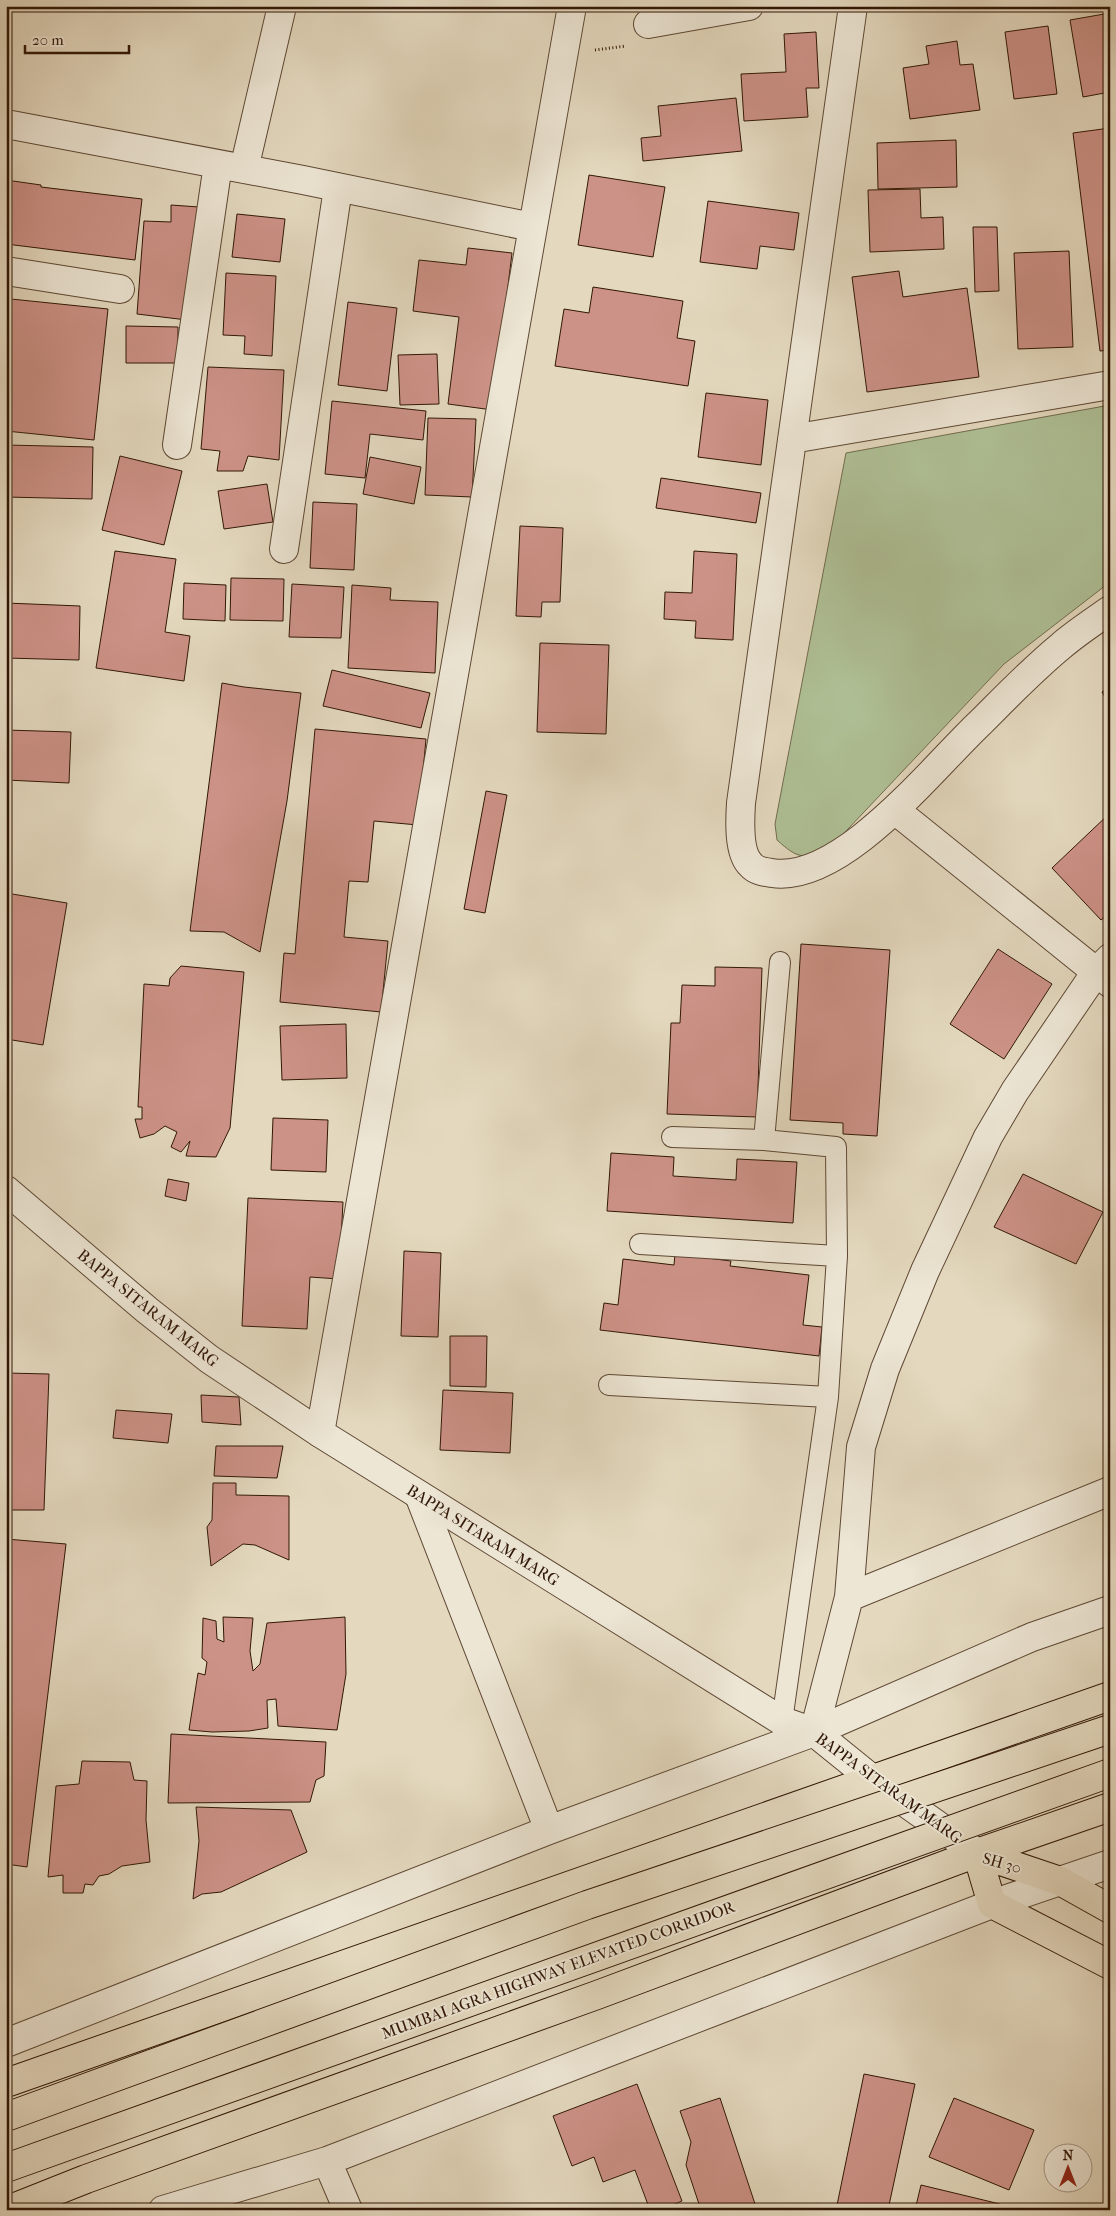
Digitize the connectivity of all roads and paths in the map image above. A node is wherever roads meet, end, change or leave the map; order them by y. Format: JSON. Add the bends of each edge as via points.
{"nodes":[{"id":1,"x":282,"y":6,"type":"edge"},
{"id":2,"x":572,"y":6,"type":"edge"},
{"id":3,"x":749,"y":6,"type":"edge"},
{"id":4,"x":853,"y":6,"type":"edge"},
{"id":5,"x":648,"y":24,"type":"joint"},
{"id":6,"x":565,"y":53,"type":"junction"},
{"id":7,"x":6,"y":124,"type":"edge"},
{"id":8,"x":218,"y":164,"type":"junction"},
{"id":9,"x":244,"y":169,"type":"junction"},
{"id":10,"x":338,"y":188,"type":"junction"},
{"id":11,"x":532,"y":227,"type":"junction"},
{"id":12,"x":6,"y":272,"type":"edge"},
{"id":13,"x":120,"y":289,"type":"dead end"},
{"id":14,"x":1110,"y":385,"type":"edge"},
{"id":15,"x":792,"y":439,"type":"junction"},
{"id":16,"x":177,"y":445,"type":"dead end"},
{"id":17,"x":284,"y":548,"type":"dead end"},
{"id":18,"x":1110,"y":610,"type":"edge"},
{"id":19,"x":895,"y":810,"type":"junction"},
{"id":20,"x":780,"y":962,"type":"dead end"},
{"id":21,"x":1105,"y":971,"type":"edge"},
{"id":22,"x":672,"y":1137,"type":"dead end"},
{"id":23,"x":764,"y":1140,"type":"junction"},
{"id":24,"x":6,"y":1190,"type":"edge"},
{"id":25,"x":640,"y":1244,"type":"dead end"},
{"id":26,"x":837,"y":1256,"type":"junction"},
{"id":27,"x":609,"y":1385,"type":"dead end"},
{"id":28,"x":828,"y":1397,"type":"junction"},
{"id":29,"x":320,"y":1433,"type":"junction"},
{"id":30,"x":1110,"y":1491,"type":"edge"},
{"id":31,"x":419,"y":1495,"type":"junction"},
{"id":32,"x":849,"y":1598,"type":"junction"},
{"id":33,"x":1110,"y":1610,"type":"edge"},
{"id":34,"x":1110,"y":1696,"type":"edge"},
{"id":35,"x":782,"y":1721,"type":"junction"},
{"id":36,"x":1110,"y":1729,"type":"edge"},
{"id":37,"x":814,"y":1732,"type":"junction"},
{"id":38,"x":1110,"y":1773,"type":"edge"},
{"id":39,"x":872,"y":1779,"type":"junction"},
{"id":40,"x":1110,"y":1807,"type":"edge"},
{"id":41,"x":549,"y":1830,"type":"junction"},
{"id":42,"x":977,"y":1853,"type":"junction"},
{"id":43,"x":1110,"y":1864,"type":"edge"},
{"id":44,"x":1060,"y":1881,"type":"junction"},
{"id":45,"x":992,"y":1904,"type":"junction"},
{"id":46,"x":1110,"y":1909,"type":"edge"},
{"id":47,"x":1110,"y":1965,"type":"edge"},
{"id":48,"x":6,"y":2043,"type":"edge"},
{"id":49,"x":6,"y":2083,"type":"edge"},
{"id":50,"x":6,"y":2116,"type":"edge"},
{"id":51,"x":327,"y":2162,"type":"junction"},
{"id":52,"x":6,"y":2168,"type":"edge"},
{"id":53,"x":8,"y":2210,"type":"edge"},
{"id":54,"x":163,"y":2210,"type":"edge"},
{"id":55,"x":348,"y":2210,"type":"edge"}],
"edges":[{"from":1,"to":9,"type":"street"},
{"from":2,"to":6,"type":"street"},
{"from":3,"to":5,"type":"street"},
{"from":4,"to":15,"type":"street"},
{"from":5,"to":6,"type":"path","via":[[641,39],[626,46]]},
{"from":6,"to":11,"type":"street"},
{"from":7,"to":8,"type":"street"},
{"from":8,"to":9,"type":"street"},
{"from":8,"to":16,"type":"street"},
{"from":9,"to":10,"type":"street"},
{"from":10,"to":11,"type":"street"},
{"from":10,"to":17,"type":"street"},
{"from":11,"to":29,"type":"street"},
{"from":12,"to":13,"type":"street"},
{"from":14,"to":15,"type":"street"},
{"from":15,"to":19,"type":"street","via":[[741,803],[740,830],[744,849],[750,865],[762,872],[796,874],[834,858]]},
{"from":18,"to":19,"type":"street","via":[[1061,645]]},
{"from":19,"to":21,"type":"street"},
{"from":20,"to":23,"type":"lane"},
{"from":21,"to":32,"type":"street","via":[[1015,1091],[988,1137],[902,1324],[861,1447]]},
{"from":22,"to":23,"type":"lane"},
{"from":23,"to":26,"type":"lane","via":[[836,1146]]},
{"from":24,"to":29,"type":"street","name":"BAPPA SITARAM MARG","via":[[209,1359]]},
{"from":25,"to":26,"type":"lane"},
{"from":26,"to":28,"type":"lane"},
{"from":27,"to":28,"type":"lane"},
{"from":28,"to":35,"type":"lane"},
{"from":29,"to":31,"type":"street","name":"BAPPA SITARAM MARG"},
{"from":30,"to":32,"type":"street"},
{"from":31,"to":35,"type":"street","name":"BAPPA SITARAM MARG"},
{"from":31,"to":41,"type":"street"},
{"from":32,"to":37,"type":"street"},
{"from":33,"to":37,"type":"street","via":[[1032,1637]]},
{"from":34,"to":39,"type":"main road"},
{"from":35,"to":37,"type":"street","name":"BAPPA SITARAM MARG"},
{"from":36,"to":50,"type":"main road","bridge":true,"via":[[587,1905]]},
{"from":37,"to":39,"type":"street","name":"BAPPA SITARAM MARG"},
{"from":37,"to":41,"type":"street"},
{"from":38,"to":52,"type":"main road","name":"MUMBAI AGRA HIGHWAY ELEVATED CORRIDOR","bridge":true},
{"from":39,"to":42,"type":"street","name":"BAPPA SITARAM MARG"},
{"from":39,"to":49,"type":"main road"},
{"from":40,"to":42,"type":"main road"},
{"from":41,"to":48,"type":"street"},
{"from":42,"to":44,"type":"main road","name":"SH 30"},
{"from":42,"to":45,"type":"main road","name":"SH 30"},
{"from":42,"to":53,"type":"main road"},
{"from":43,"to":44,"type":"street"},
{"from":44,"to":45,"type":"street"},
{"from":44,"to":46,"type":"main road","name":"SH 30"},
{"from":45,"to":47,"type":"main road"},
{"from":45,"to":51,"type":"street"},
{"from":51,"to":54,"type":"street"},
{"from":51,"to":55,"type":"street"}]}
